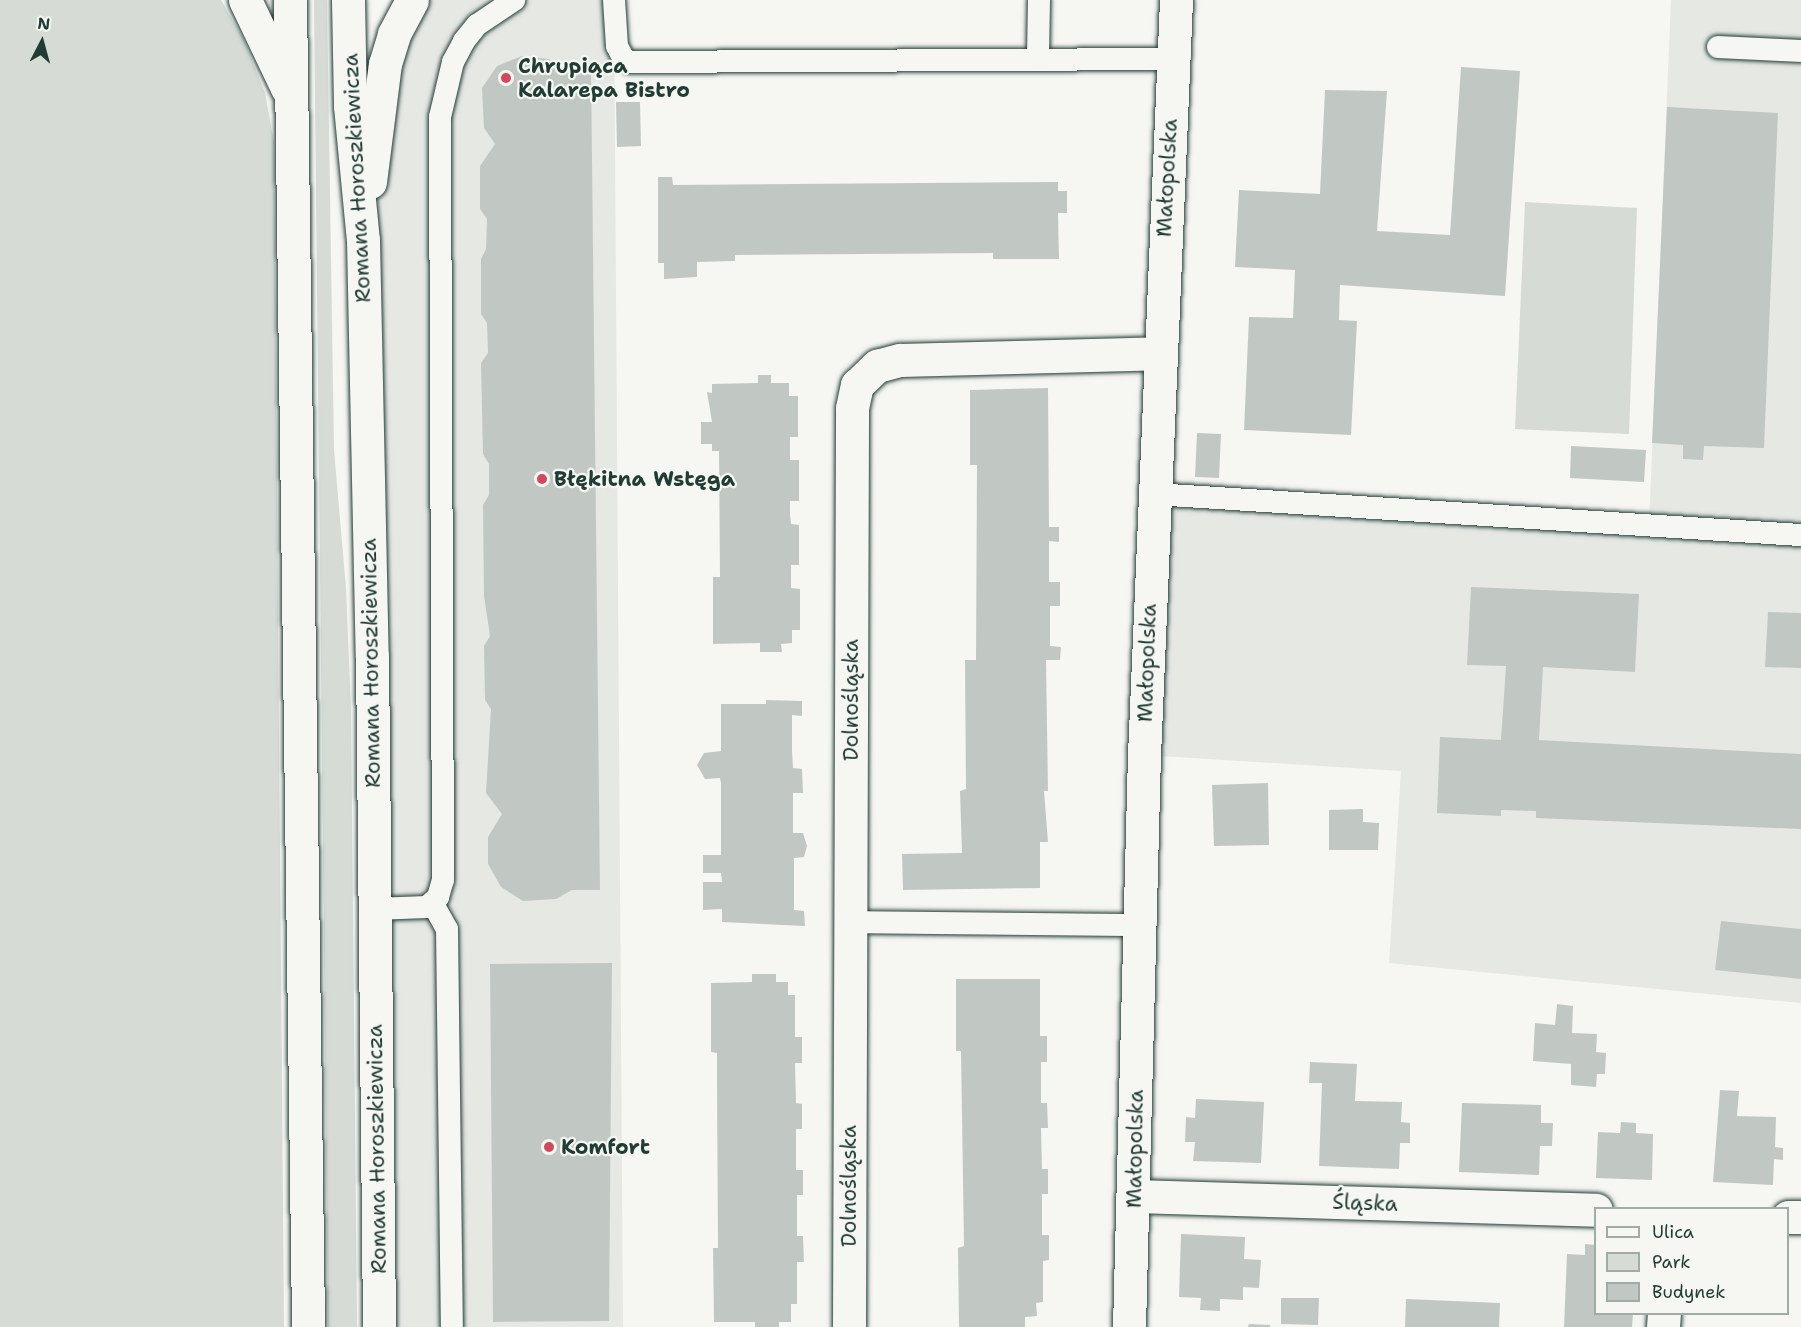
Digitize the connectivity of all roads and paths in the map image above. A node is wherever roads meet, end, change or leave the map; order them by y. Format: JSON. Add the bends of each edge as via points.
{"nodes":[{"id":1,"x":245,"y":0,"type":"edge"},
{"id":2,"x":290,"y":0,"type":"edge"},
{"id":3,"x":348,"y":0,"type":"edge"},
{"id":4,"x":412,"y":0,"type":"edge"},
{"id":5,"x":514,"y":0,"type":"edge"},
{"id":6,"x":614,"y":0,"type":"edge"},
{"id":7,"x":1039,"y":0,"type":"edge"},
{"id":8,"x":1176,"y":0,"type":"edge"},
{"id":9,"x":1718,"y":46,"type":"dead end"},
{"id":10,"x":1801,"y":51,"type":"edge"},
{"id":11,"x":1038,"y":57,"type":"junction"},
{"id":12,"x":1172,"y":59,"type":"junction"},
{"id":13,"x":291,"y":96,"type":"junction"},
{"id":14,"x":363,"y":240,"type":"junction"},
{"id":15,"x":1159,"y":353,"type":"junction"},
{"id":16,"x":1154,"y":494,"type":"junction"},
{"id":17,"x":1801,"y":535,"type":"edge"},
{"id":18,"x":433,"y":904,"type":"junction"},
{"id":19,"x":374,"y":909,"type":"junction"},
{"id":20,"x":850,"y":922,"type":"junction"},
{"id":21,"x":1140,"y":926,"type":"junction"},
{"id":22,"x":1134,"y":1196,"type":"junction"},
{"id":23,"x":1594,"y":1210,"type":"edge"},
{"id":24,"x":308,"y":1327,"type":"edge"},
{"id":25,"x":379,"y":1327,"type":"edge"},
{"id":26,"x":452,"y":1327,"type":"edge"},
{"id":27,"x":849,"y":1327,"type":"edge"},
{"id":28,"x":1129,"y":1327,"type":"edge"}],
"edges":[{"from":1,"to":13,"type":"street"},
{"from":2,"to":13,"type":"street"},
{"from":3,"to":14,"type":"street","name":"Romana Horoszkiewicza","via":[[350,106]]},
{"from":4,"to":14,"type":"street","via":[[394,34],[385,64]]},
{"from":5,"to":18,"type":"lane","via":[[477,25],[464,41],[453,62],[440,117],[444,850],[443,880]]},
{"from":6,"to":11,"type":"lane","via":[[617,46],[622,58],[630,62]]},
{"from":7,"to":11,"type":"lane"},
{"from":8,"to":12,"type":"street","name":"Małopolska"},
{"from":9,"to":10,"type":"lane"},
{"from":11,"to":12,"type":"lane"},
{"from":12,"to":15,"type":"street","name":"Małopolska"},
{"from":13,"to":24,"type":"street"},
{"from":14,"to":19,"type":"street","name":"Romana Horoszkiewicza"},
{"from":15,"to":16,"type":"street","name":"Małopolska"},
{"from":15,"to":20,"type":"street","name":"Dolnośląska","via":[[900,360],[877,366],[857,386],[852,408]]},
{"from":16,"to":17,"type":"lane"},
{"from":16,"to":21,"type":"street","name":"Małopolska"},
{"from":18,"to":19,"type":"lane"},
{"from":18,"to":26,"type":"lane","via":[[447,929]]},
{"from":19,"to":25,"type":"street","name":"Romana Horoszkiewicza"},
{"from":20,"to":21,"type":"lane"},
{"from":20,"to":27,"type":"street","name":"Dolnośląska"},
{"from":21,"to":22,"type":"street","name":"Małopolska"},
{"from":22,"to":23,"type":"street","name":"Śląska"},
{"from":22,"to":28,"type":"street","name":"Małopolska"}]}
